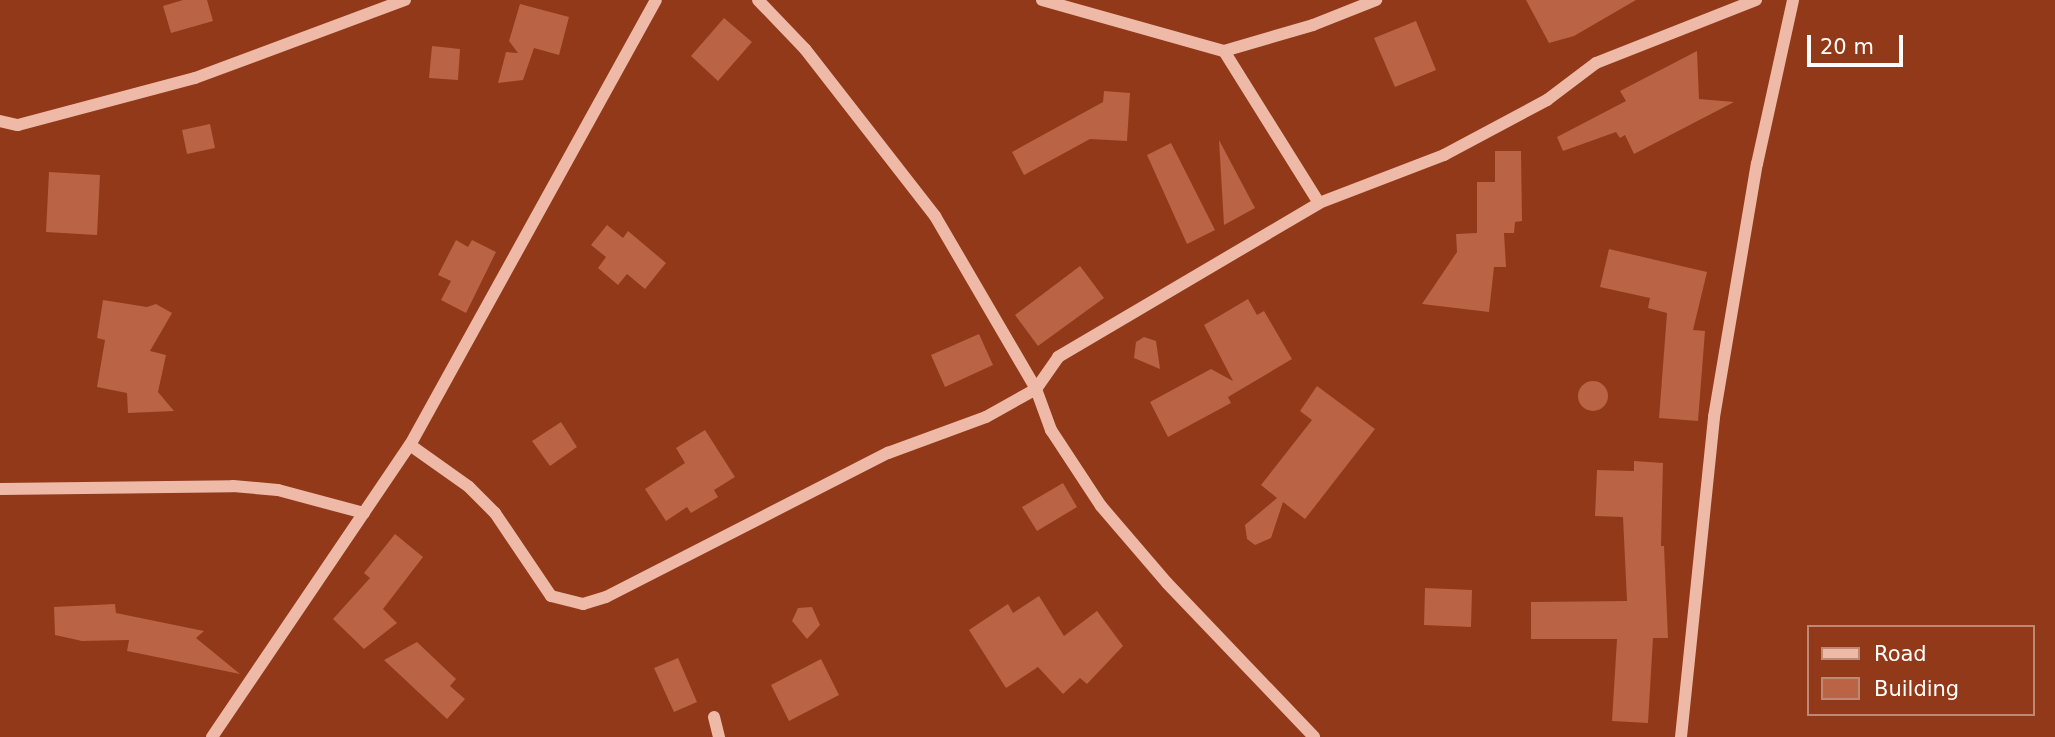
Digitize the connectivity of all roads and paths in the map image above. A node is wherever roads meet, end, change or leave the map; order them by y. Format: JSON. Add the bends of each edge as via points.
{"nodes":[{"id":1,"x":405,"y":0,"type":"edge"},
{"id":2,"x":656,"y":0,"type":"edge"},
{"id":3,"x":758,"y":0,"type":"edge"},
{"id":4,"x":1042,"y":0,"type":"edge"},
{"id":5,"x":1376,"y":0,"type":"edge"},
{"id":6,"x":1756,"y":0,"type":"edge"},
{"id":7,"x":1793,"y":0,"type":"edge"},
{"id":8,"x":1224,"y":51,"type":"junction"},
{"id":9,"x":0,"y":121,"type":"edge"},
{"id":10,"x":1319,"y":203,"type":"junction"},
{"id":11,"x":1036,"y":389,"type":"junction"},
{"id":12,"x":410,"y":445,"type":"junction"},
{"id":13,"x":0,"y":489,"type":"edge"},
{"id":14,"x":364,"y":513,"type":"junction"},
{"id":15,"x":714,"y":717,"type":"dead end"},
{"id":16,"x":212,"y":737,"type":"edge"},
{"id":17,"x":719,"y":737,"type":"edge"},
{"id":18,"x":1314,"y":737,"type":"edge"},
{"id":19,"x":1681,"y":737,"type":"edge"}],
"edges":[{"from":1,"to":9,"type":"street","via":[[195,78],[18,125]]},
{"from":2,"to":12,"type":"street"},
{"from":3,"to":11,"type":"street","via":[[805,49],[935,216]]},
{"from":4,"to":8,"type":"street"},
{"from":5,"to":8,"type":"street","via":[[1313,25]]},
{"from":6,"to":10,"type":"street","via":[[1596,63],[1547,100],[1444,155]]},
{"from":7,"to":19,"type":"street","via":[[1757,164],[1714,416]]},
{"from":8,"to":10,"type":"street"},
{"from":10,"to":11,"type":"street","via":[[1058,357]]},
{"from":11,"to":12,"type":"street","via":[[986,417],[888,453],[606,597],[583,604],[551,596],[495,513],[469,487]]},
{"from":11,"to":18,"type":"street","via":[[1051,430],[1101,506],[1167,583]]},
{"from":12,"to":14,"type":"street"},
{"from":13,"to":14,"type":"street","via":[[233,486],[278,490]]},
{"from":14,"to":16,"type":"street"},
{"from":15,"to":17,"type":"street"}]}
